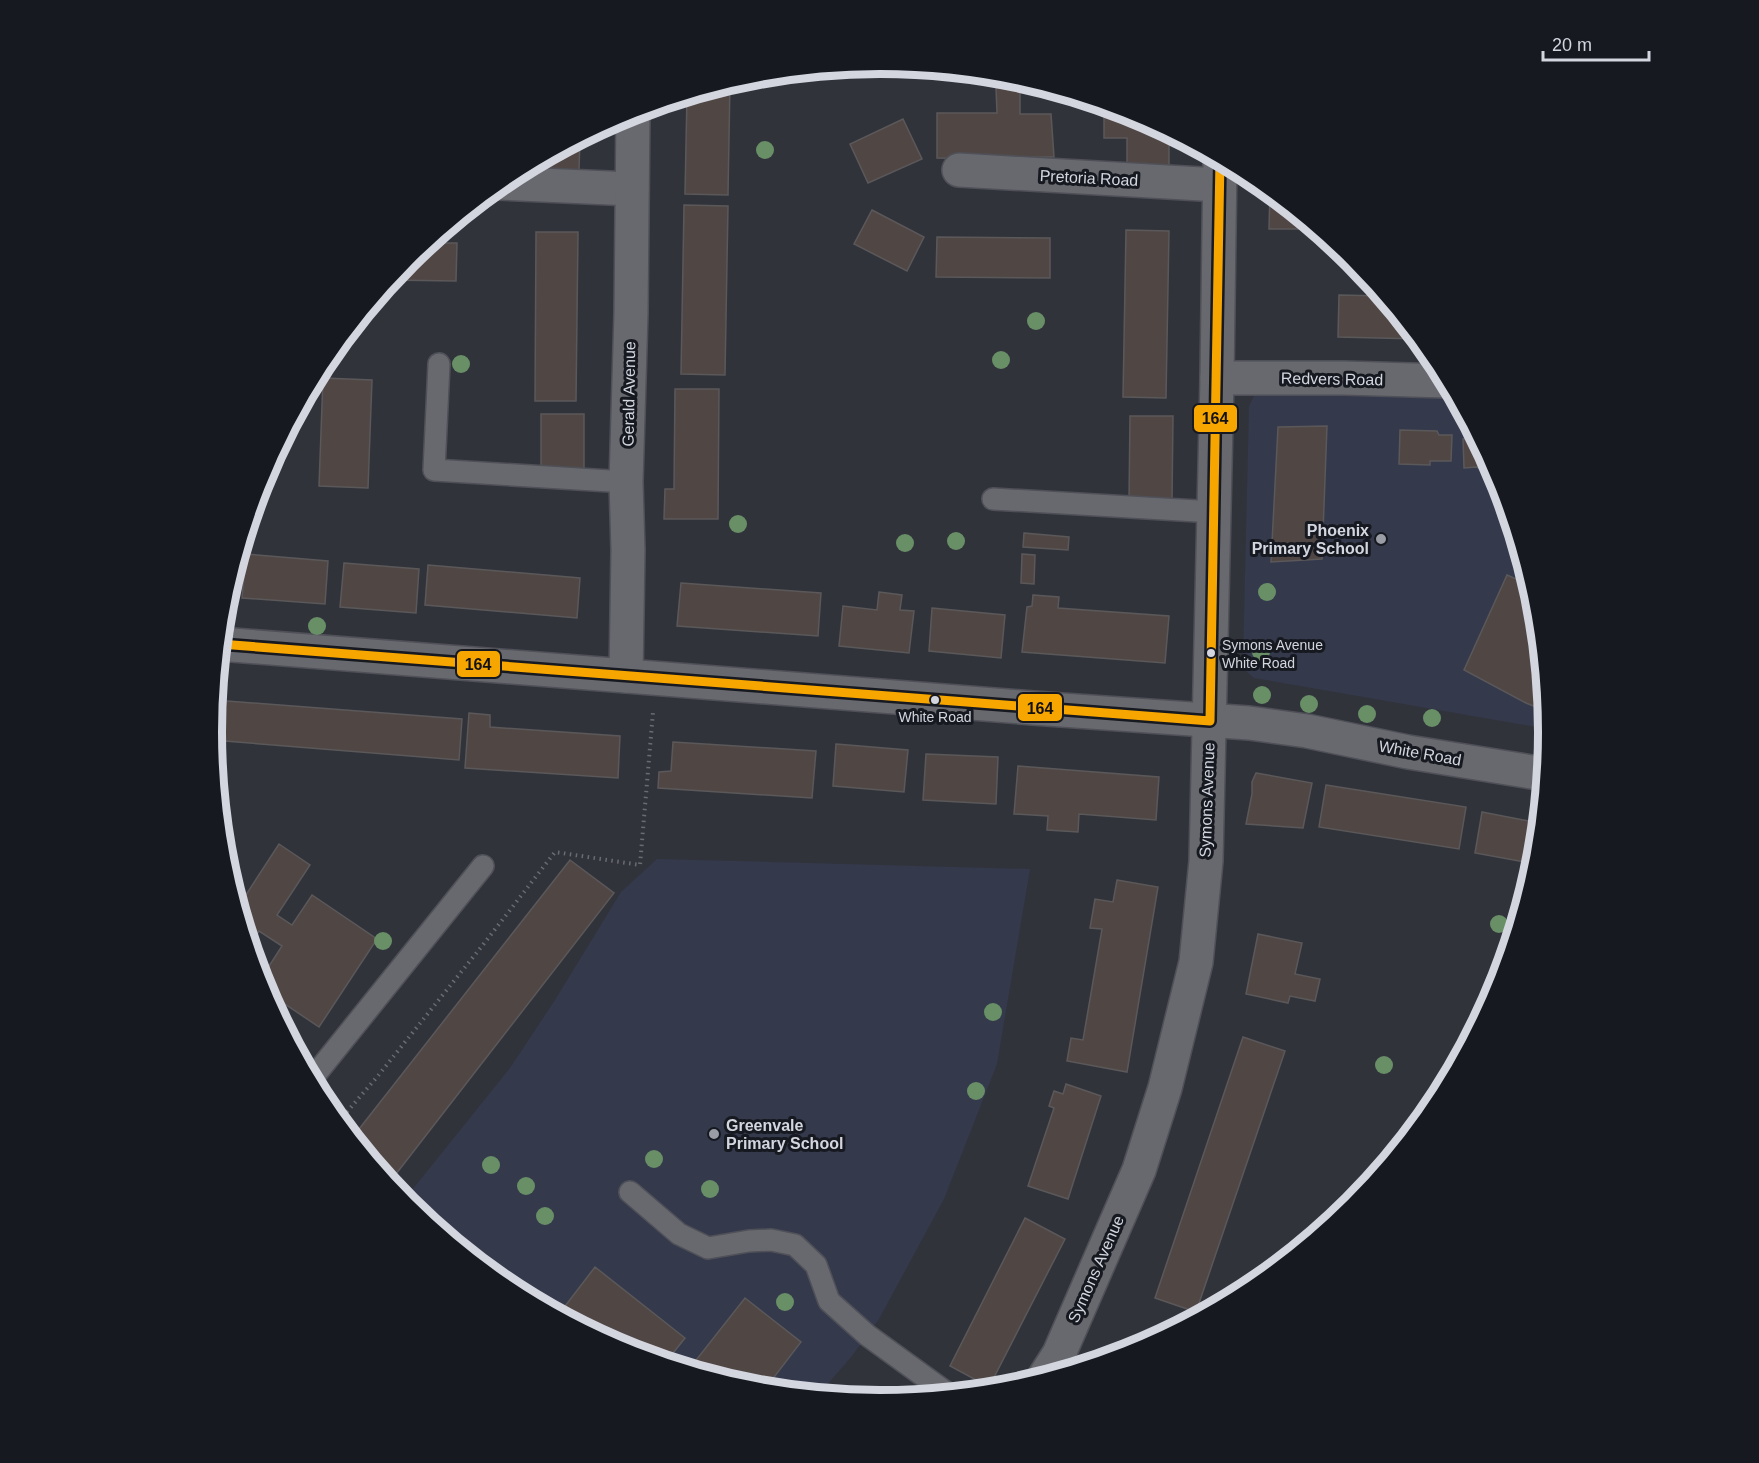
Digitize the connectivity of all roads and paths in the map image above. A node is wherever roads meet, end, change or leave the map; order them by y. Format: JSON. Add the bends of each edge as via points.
{"nodes":[{"id":1,"x":633,"y":122,"type":"edge"},
{"id":2,"x":959,"y":170,"type":"dead end"},
{"id":3,"x":1219,"y":172,"type":"edge"},
{"id":4,"x":514,"y":184,"type":"edge"},
{"id":5,"x":632,"y":189,"type":"junction"},
{"id":6,"x":439,"y":364,"type":"dead end"},
{"id":7,"x":1217,"y":378,"type":"junction"},
{"id":8,"x":1436,"y":381,"type":"edge"},
{"id":9,"x":627,"y":482,"type":"junction"},
{"id":10,"x":993,"y":499,"type":"dead end"},
{"id":11,"x":1214,"y":512,"type":"junction"},
{"id":12,"x":227,"y":645,"type":"edge"},
{"id":13,"x":641,"y":677,"type":"junction"},
{"id":14,"x":1210,"y":722,"type":"junction"},
{"id":15,"x":1536,"y":773,"type":"edge"},
{"id":16,"x":483,"y":866,"type":"dead end"},
{"id":17,"x":317,"y":1072,"type":"edge"},
{"id":18,"x":345,"y":1115,"type":"edge"},
{"id":19,"x":630,"y":1192,"type":"dead end"},
{"id":20,"x":1051,"y":1367,"type":"edge"},
{"id":21,"x":937,"y":1387,"type":"edge"}],
"edges":[{"from":1,"to":5,"type":"street","name":"Gerald Avenue"},
{"from":2,"to":3,"type":"street","name":"Pretoria Road"},
{"from":3,"to":7,"type":"street","name":"Symons Avenue"},
{"from":4,"to":5,"type":"street"},
{"from":5,"to":9,"type":"street","name":"Gerald Avenue"},
{"from":6,"to":9,"type":"lane","via":[[434,470]]},
{"from":7,"to":8,"type":"street","name":"Redvers Road"},
{"from":7,"to":11,"type":"street","name":"Symons Avenue"},
{"from":9,"to":13,"type":"street","name":"Gerald Avenue","via":[[628,550]]},
{"from":10,"to":11,"type":"lane"},
{"from":11,"to":14,"type":"street","name":"Symons Avenue"},
{"from":12,"to":13,"type":"street","name":"White Road"},
{"from":13,"to":14,"type":"street","name":"White Road"},
{"from":13,"to":18,"type":"path","via":[[640,865],[555,852]]},
{"from":14,"to":15,"type":"street","name":"White Road","via":[[1288,728]]},
{"from":14,"to":20,"type":"street","name":"Symons Avenue","via":[[1206,861],[1196,962],[1165,1088],[1139,1170]]},
{"from":16,"to":17,"type":"lane"},
{"from":19,"to":21,"type":"lane","via":[[679,1234],[708,1248],[771,1240],[795,1245],[816,1265],[830,1301],[867,1335]]}]}
